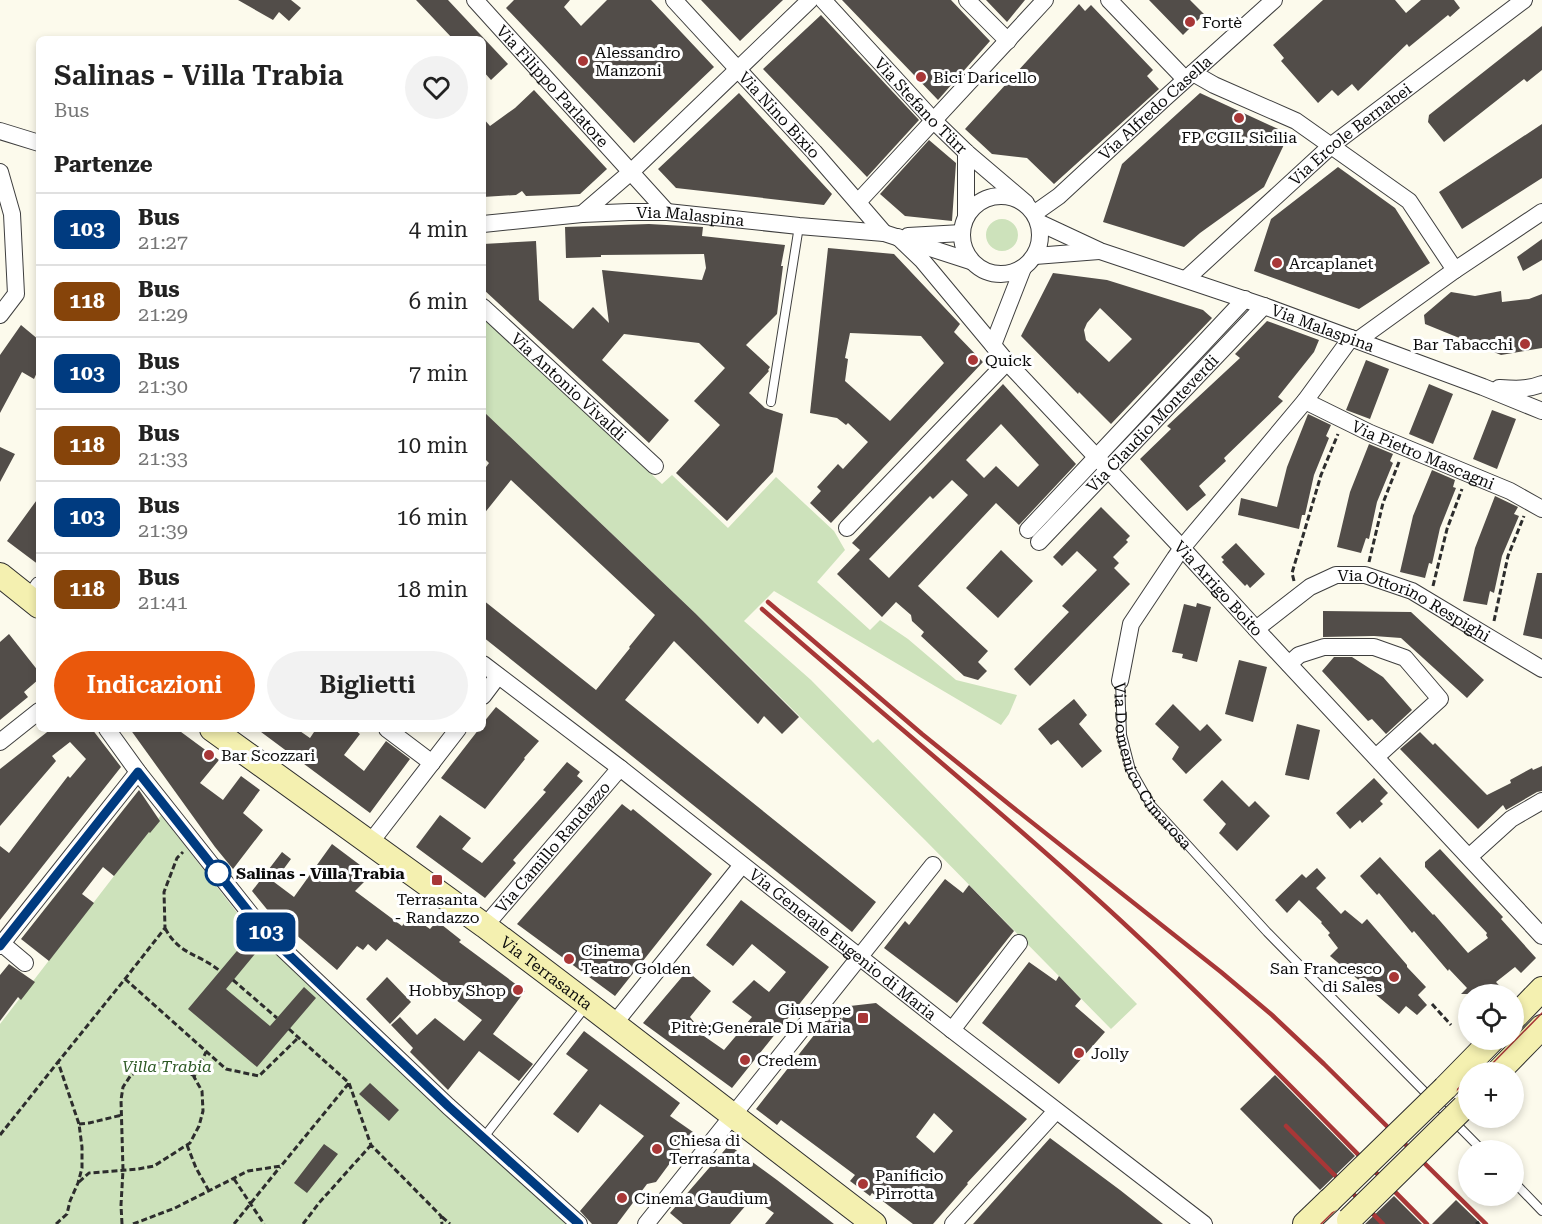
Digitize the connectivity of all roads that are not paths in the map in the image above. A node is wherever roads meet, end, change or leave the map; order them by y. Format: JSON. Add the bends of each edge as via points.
{"nodes":[{"id":1,"x":674,"y":0,"type":"edge"},
{"id":2,"x":810,"y":0,"type":"edge"},
{"id":3,"x":823,"y":0,"type":"edge"},
{"id":4,"x":967,"y":0,"type":"edge"},
{"id":5,"x":1045,"y":0,"type":"edge"},
{"id":6,"x":1108,"y":0,"type":"edge"},
{"id":7,"x":1274,"y":0,"type":"edge"},
{"id":8,"x":1524,"y":0,"type":"edge"},
{"id":9,"x":481,"y":2,"type":"edge"},
{"id":10,"x":1008,"y":41,"type":"junction"},
{"id":11,"x":738,"y":69,"type":"junction"},
{"id":12,"x":1189,"y":76,"type":"junction"},
{"id":13,"x":933,"y":120,"type":"junction"},
{"id":14,"x":0,"y":131,"type":"edge"},
{"id":15,"x":36,"y":142,"type":"edge"},
{"id":16,"x":1332,"y":145,"type":"junction"},
{"id":17,"x":966,"y":153,"type":"junction"},
{"id":18,"x":632,"y":171,"type":"junction"},
{"id":19,"x":0,"y":172,"type":"edge"},
{"id":20,"x":858,"y":202,"type":"junction"},
{"id":21,"x":667,"y":212,"type":"junction"},
{"id":22,"x":1542,"y":212,"type":"edge"},
{"id":23,"x":1034,"y":213,"type":"junction"},
{"id":24,"x":582,"y":214,"type":"junction"},
{"id":25,"x":966,"y":217,"type":"junction"},
{"id":26,"x":486,"y":224,"type":"edge"},
{"id":27,"x":799,"y":226,"type":"junction"},
{"id":28,"x":962,"y":234,"type":"junction"},
{"id":29,"x":891,"y":235,"type":"junction"},
{"id":30,"x":1100,"y":251,"type":"junction"},
{"id":31,"x":970,"y":261,"type":"junction"},
{"id":32,"x":1029,"y":262,"type":"junction"},
{"id":33,"x":1455,"y":270,"type":"junction"},
{"id":34,"x":1186,"y":279,"type":"junction"},
{"id":35,"x":1245,"y":299,"type":"junction"},
{"id":36,"x":1264,"y":306,"type":"junction"},
{"id":37,"x":486,"y":310,"type":"edge"},
{"id":38,"x":0,"y":315,"type":"edge"},
{"id":39,"x":1354,"y":339,"type":"junction"},
{"id":40,"x":993,"y":345,"type":"junction"},
{"id":41,"x":1007,"y":362,"type":"junction"},
{"id":42,"x":1542,"y":384,"type":"edge"},
{"id":43,"x":1483,"y":387,"type":"junction"},
{"id":44,"x":1305,"y":401,"type":"junction"},
{"id":45,"x":771,"y":402,"type":"dead end"},
{"id":46,"x":1542,"y":411,"type":"edge"},
{"id":47,"x":1102,"y":464,"type":"junction"},
{"id":48,"x":655,"y":466,"type":"dead end"},
{"id":49,"x":1536,"y":506,"type":"edge"},
{"id":50,"x":847,"y":528,"type":"dead end"},
{"id":51,"x":1033,"y":536,"type":"dead end"},
{"id":52,"x":1182,"y":548,"type":"junction"},
{"id":53,"x":0,"y":575,"type":"edge"},
{"id":54,"x":36,"y":596,"type":"edge"},
{"id":55,"x":1256,"y":629,"type":"junction"},
{"id":56,"x":1289,"y":664,"type":"junction"},
{"id":57,"x":486,"y":666,"type":"edge"},
{"id":58,"x":1542,"y":669,"type":"edge"},
{"id":59,"x":498,"y":676,"type":"junction"},
{"id":60,"x":1120,"y":681,"type":"joint"},
{"id":61,"x":486,"y":692,"type":"edge"},
{"id":62,"x":36,"y":713,"type":"edge"},
{"id":63,"x":109,"y":732,"type":"edge"},
{"id":64,"x":220,"y":732,"type":"edge"},
{"id":65,"x":391,"y":732,"type":"edge"},
{"id":66,"x":456,"y":732,"type":"edge"},
{"id":67,"x":0,"y":742,"type":"edge"},
{"id":68,"x":1376,"y":757,"type":"junction"},
{"id":69,"x":432,"y":763,"type":"junction"},
{"id":70,"x":620,"y":768,"type":"junction"},
{"id":71,"x":138,"y":772,"type":"junction"},
{"id":72,"x":1542,"y":801,"type":"edge"},
{"id":73,"x":370,"y":843,"type":"junction"},
{"id":74,"x":1469,"y":857,"type":"junction"},
{"id":75,"x":742,"y":865,"type":"junction"},
{"id":76,"x":933,"y":865,"type":"dead end"},
{"id":77,"x":485,"y":926,"type":"junction"},
{"id":78,"x":1542,"y":936,"type":"edge"},
{"id":79,"x":1019,"y":943,"type":"dead end"},
{"id":80,"x":1,"y":944,"type":"edge"},
{"id":81,"x":860,"y":957,"type":"junction"},
{"id":82,"x":25,"y":963,"type":"dead end"},
{"id":83,"x":1542,"y":989,"type":"edge"},
{"id":84,"x":588,"y":1004,"type":"junction"},
{"id":85,"x":1524,"y":1008,"type":"edge"},
{"id":86,"x":614,"y":1024,"type":"junction"},
{"id":87,"x":1542,"y":1027,"type":"edge"},
{"id":88,"x":952,"y":1030,"type":"junction"},
{"id":89,"x":1482,"y":1050,"type":"edge"},
{"id":90,"x":1508,"y":1062,"type":"edge"},
{"id":91,"x":1056,"y":1111,"type":"junction"},
{"id":92,"x":1458,"y":1113,"type":"edge"},
{"id":93,"x":733,"y":1116,"type":"junction"},
{"id":94,"x":484,"y":1137,"type":"junction"},
{"id":95,"x":1472,"y":1140,"type":"edge"},
{"id":96,"x":1524,"y":1192,"type":"edge"},
{"id":97,"x":1542,"y":1211,"type":"edge"},
{"id":98,"x":1347,"y":1222,"type":"edge"},
{"id":99,"x":579,"y":1224,"type":"edge"},
{"id":100,"x":646,"y":1224,"type":"edge"},
{"id":101,"x":874,"y":1224,"type":"edge"},
{"id":102,"x":953,"y":1224,"type":"edge"},
{"id":103,"x":1204,"y":1224,"type":"edge"},
{"id":104,"x":1305,"y":1224,"type":"edge"}],
"edges":[{"from":1,"to":11,"type":"street","name":"Via Nino Bixio"},
{"from":2,"to":11,"type":"street"},
{"from":3,"to":13,"type":"street","name":"Via Stefano Türr"},
{"from":4,"to":10,"type":"street"},
{"from":5,"to":10,"type":"street"},
{"from":6,"to":12,"type":"street"},
{"from":7,"to":12,"type":"street","name":"Via Alfredo Casella"},
{"from":8,"to":16,"type":"street","name":"Via Ercole Bernabei"},
{"from":9,"to":18,"type":"street","name":"Via Filippo Parlatore"},
{"from":10,"to":13,"type":"street"},
{"from":11,"to":18,"type":"street"},
{"from":11,"to":20,"type":"street","name":"Via Nino Bixio"},
{"from":12,"to":16,"type":"street","via":[[1296,121]]},
{"from":12,"to":23,"type":"street","name":"Via Alfredo Casella","via":[[1059,196]]},
{"from":13,"to":17,"type":"street","name":"Via Stefano Türr"},
{"from":13,"to":20,"type":"street"},
{"from":14,"to":15,"type":"street"},
{"from":16,"to":33,"type":"street","via":[[1409,201]]},
{"from":16,"to":34,"type":"street","name":"Via Ercole Bernabei"},
{"from":17,"to":23,"type":"street","name":"Via Stefano Türr"},
{"from":17,"to":25,"type":"street"},
{"from":18,"to":21,"type":"street","name":"Via Filippo Parlatore"},
{"from":18,"to":24,"type":"street"},
{"from":19,"to":38,"type":"street","via":[[12,214],[16,294]]},
{"from":20,"to":29,"type":"street","name":"Via Nino Bixio"},
{"from":21,"to":24,"type":"street","name":"Via Malaspina"},
{"from":21,"to":27,"type":"street","name":"Via Malaspina"},
{"from":22,"to":33,"type":"street","name":"Via Domenico Cimarosa"},
{"from":23,"to":25,"type":"street","via":[[1010,197],[993,198],[976,206]]},
{"from":23,"to":30,"type":"street","name":"Via Malaspina"},
{"from":23,"to":32,"type":"street","via":[[1041,241]]},
{"from":24,"to":26,"type":"street","name":"Via Malaspina"},
{"from":25,"to":28,"type":"street"},
{"from":27,"to":29,"type":"street","name":"Via Malaspina"},
{"from":27,"to":45,"type":"lane"},
{"from":28,"to":29,"type":"street"},
{"from":28,"to":31,"type":"street"},
{"from":29,"to":31,"type":"street"},
{"from":29,"to":40,"type":"street","name":"Via Arrigo Boito","via":[[922,260]]},
{"from":30,"to":32,"type":"street"},
{"from":30,"to":34,"type":"street","name":"Via Malaspina"},
{"from":31,"to":32,"type":"street","via":[[993,273],[1008,273]]},
{"from":32,"to":40,"type":"street"},
{"from":33,"to":39,"type":"street","name":"Via Domenico Cimarosa"},
{"from":34,"to":35,"type":"street","name":"Via Malaspina"},
{"from":35,"to":36,"type":"street","name":"Via Malaspina"},
{"from":35,"to":47,"type":"street","name":"Via Claudio Monteverdi"},
{"from":36,"to":39,"type":"street","name":"Via Malaspina"},
{"from":36,"to":47,"type":"street","name":"Via Claudio Monteverdi"},
{"from":37,"to":48,"type":"street","name":"Via Antonio Vivaldi"},
{"from":39,"to":43,"type":"street","name":"Via Malaspina"},
{"from":39,"to":44,"type":"street","name":"Via Domenico Cimarosa"},
{"from":40,"to":41,"type":"street","name":"Via Arrigo Boito"},
{"from":41,"to":47,"type":"street","name":"Via Arrigo Boito"},
{"from":41,"to":50,"type":"street"},
{"from":42,"to":43,"type":"street","via":[[1520,390]]},
{"from":43,"to":46,"type":"street","name":"Via Malaspina"},
{"from":44,"to":49,"type":"street","name":"Via Pietro Mascagni"},
{"from":44,"to":52,"type":"street","name":"Via Domenico Cimarosa"},
{"from":47,"to":51,"type":"street","name":"Via Claudio Monteverdi"},
{"from":47,"to":52,"type":"street","name":"Via Arrigo Boito"},
{"from":52,"to":55,"type":"street","name":"Via Arrigo Boito"},
{"from":52,"to":60,"type":"street","name":"Via Domenico Cimarosa","via":[[1131,624]]},
{"from":53,"to":54,"type":"street"},
{"from":55,"to":56,"type":"street","name":"Via Arrigo Boito"},
{"from":55,"to":58,"type":"street","name":"Via Ottorino Respighi","via":[[1310,587],[1336,575],[1365,575],[1412,591]]},
{"from":56,"to":68,"type":"street","name":"Via Arrigo Boito"},
{"from":56,"to":68,"type":"street","via":[[1299,655],[1324,647],[1374,647],[1405,658],[1440,699]]},
{"from":57,"to":59,"type":"street","name":"Via Generale Eugenio di Maria"},
{"from":59,"to":61,"type":"street"},
{"from":59,"to":70,"type":"street","name":"Via Generale Eugenio di Maria"},
{"from":60,"to":95,"type":"lane","name":"Via Domenico Cimarosa","via":[[1122,735],[1131,770],[1151,805],[1267,932]]},
{"from":62,"to":67,"type":"street"},
{"from":63,"to":71,"type":"street"},
{"from":64,"to":73,"type":"street","name":"Via Terrasanta"},
{"from":65,"to":69,"type":"street"},
{"from":66,"to":69,"type":"street"},
{"from":68,"to":74,"type":"street","name":"Via Arrigo Boito"},
{"from":69,"to":73,"type":"street"},
{"from":70,"to":75,"type":"street","name":"Via Generale Eugenio di Maria"},
{"from":70,"to":77,"type":"street","name":"Via Camillo Randazzo"},
{"from":71,"to":80,"type":"street"},
{"from":71,"to":94,"type":"street","via":[[264,931]]},
{"from":72,"to":74,"type":"street","via":[[1511,819]]},
{"from":73,"to":77,"type":"street","name":"Via Terrasanta"},
{"from":74,"to":78,"type":"street","name":"Via Arrigo Boito"},
{"from":75,"to":81,"type":"street","name":"Via Generale Eugenio di Maria"},
{"from":75,"to":86,"type":"street"},
{"from":76,"to":81,"type":"street"},
{"from":77,"to":84,"type":"street","name":"Via Terrasanta"},
{"from":79,"to":88,"type":"street"},
{"from":80,"to":82,"type":"street"},
{"from":81,"to":88,"type":"street","name":"Via Generale Eugenio di Maria"},
{"from":81,"to":93,"type":"street"},
{"from":83,"to":85,"type":"street"},
{"from":84,"to":86,"type":"street","name":"Via Terrasanta"},
{"from":84,"to":94,"type":"lane"},
{"from":86,"to":93,"type":"street","name":"Via Terrasanta"},
{"from":87,"to":90,"type":"street"},
{"from":88,"to":91,"type":"street","name":"Via Generale Eugenio di Maria"},
{"from":89,"to":104,"type":"street","bridge":true},
{"from":91,"to":102,"type":"street"},
{"from":91,"to":103,"type":"street","name":"Via Generale Eugenio di Maria"},
{"from":92,"to":98,"type":"street","bridge":true},
{"from":93,"to":100,"type":"street"},
{"from":93,"to":101,"type":"street","name":"Via Terrasanta"},
{"from":94,"to":99,"type":"street"},
{"from":96,"to":97,"type":"lane"}]}
